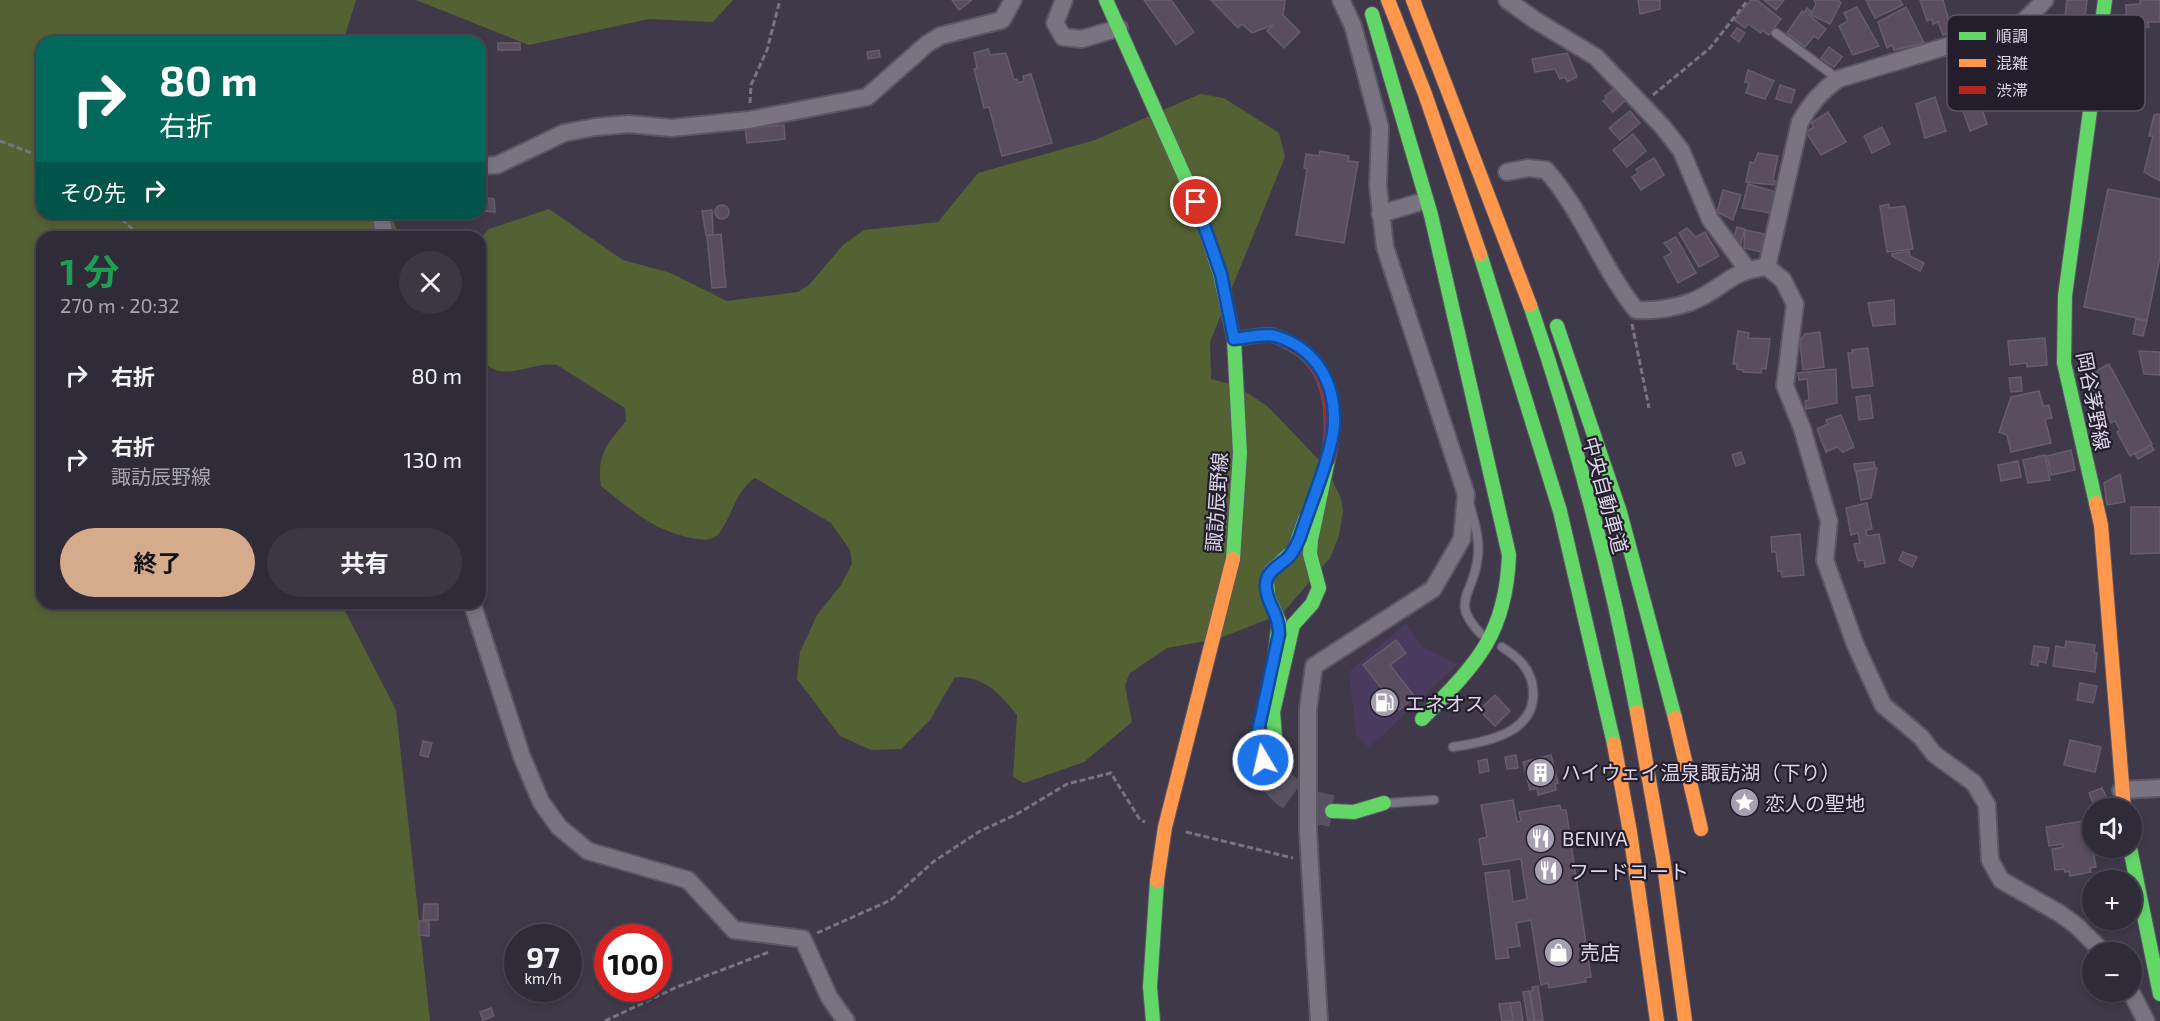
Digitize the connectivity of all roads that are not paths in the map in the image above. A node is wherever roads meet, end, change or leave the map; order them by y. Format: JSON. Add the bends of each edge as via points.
{"nodes":[{"id":1,"x":1013,"y":0,"type":"edge"},
{"id":2,"x":1064,"y":0,"type":"edge"},
{"id":3,"x":1106,"y":0,"type":"edge"},
{"id":4,"x":1341,"y":0,"type":"edge"},
{"id":5,"x":1367,"y":0,"type":"edge"},
{"id":6,"x":1388,"y":0,"type":"edge"},
{"id":7,"x":1413,"y":0,"type":"edge"},
{"id":8,"x":1507,"y":0,"type":"edge"},
{"id":9,"x":2045,"y":0,"type":"edge"},
{"id":10,"x":2105,"y":0,"type":"edge"},
{"id":11,"x":2030,"y":15,"type":"edge"},
{"id":12,"x":2103,"y":15,"type":"edge"},
{"id":13,"x":1119,"y":28,"type":"junction"},
{"id":14,"x":1776,"y":33,"type":"dead end"},
{"id":15,"x":1947,"y":46,"type":"edge"},
{"id":16,"x":1838,"y":79,"type":"junction"},
{"id":17,"x":2090,"y":111,"type":"edge"},
{"id":18,"x":486,"y":166,"type":"edge"},
{"id":19,"x":1479,"y":168,"type":"junction"},
{"id":20,"x":1507,"y":172,"type":"dead end"},
{"id":21,"x":1417,"y":203,"type":"dead end"},
{"id":22,"x":1509,"y":211,"type":"dead end"},
{"id":23,"x":1380,"y":214,"type":"junction"},
{"id":24,"x":1767,"y":267,"type":"junction"},
{"id":25,"x":1747,"y":269,"type":"junction"},
{"id":26,"x":1553,"y":315,"type":"dead end"},
{"id":27,"x":1234,"y":339,"type":"junction"},
{"id":28,"x":1331,"y":438,"type":"junction"},
{"id":29,"x":1466,"y":494,"type":"junction"},
{"id":30,"x":1284,"y":561,"type":"junction"},
{"id":31,"x":1314,"y":572,"type":"junction"},
{"id":32,"x":1273,"y":604,"type":"junction"},
{"id":33,"x":474,"y":609,"type":"edge"},
{"id":34,"x":1305,"y":609,"type":"junction"},
{"id":35,"x":1481,"y":634,"type":"dead end"},
{"id":36,"x":1502,"y":647,"type":"dead end"},
{"id":37,"x":1261,"y":719,"type":"dead end"},
{"id":38,"x":1422,"y":719,"type":"dead end"},
{"id":39,"x":1453,"y":747,"type":"dead end"},
{"id":40,"x":1284,"y":766,"type":"tunnel mouth"},
{"id":41,"x":2160,"y":788,"type":"edge"},
{"id":42,"x":2121,"y":790,"type":"junction"},
{"id":43,"x":2122,"y":798,"type":"edge"},
{"id":44,"x":1434,"y":800,"type":"dead end"},
{"id":45,"x":1384,"y":803,"type":"joint"},
{"id":46,"x":1333,"y":804,"type":"tunnel mouth"},
{"id":47,"x":1701,"y":829,"type":"dead end"},
{"id":48,"x":2132,"y":858,"type":"edge"},
{"id":49,"x":2093,"y":942,"type":"edge"},
{"id":50,"x":2160,"y":994,"type":"edge"},
{"id":51,"x":2136,"y":1002,"type":"edge"},
{"id":52,"x":846,"y":1021,"type":"edge"},
{"id":53,"x":1153,"y":1021,"type":"edge"},
{"id":54,"x":1319,"y":1021,"type":"edge"},
{"id":55,"x":1657,"y":1021,"type":"edge"},
{"id":56,"x":1685,"y":1021,"type":"edge"},
{"id":57,"x":2145,"y":1021,"type":"edge"}],
"edges":[{"from":1,"to":18,"type":"street","via":[[1002,20],[940,36],[927,44],[867,97],[749,120],[671,128],[629,124],[595,128],[564,134],[497,165]]},
{"from":2,"to":13,"type":"street","via":[[1055,22],[1063,37],[1082,39]]},
{"from":3,"to":13,"type":"main road","name":"諏訪辰野線"},
{"from":4,"to":23,"type":"street","via":[[1353,26],[1380,127]]},
{"from":5,"to":38,"type":"main road","via":[[1401,99],[1431,213],[1509,555],[1510,586],[1500,624],[1479,661]]},
{"from":6,"to":55,"type":"main road","via":[[1496,300],[1560,511],[1612,735]]},
{"from":7,"to":19,"type":"main road","name":"中央自動車道"},
{"from":8,"to":25,"type":"street","via":[[1596,57],[1642,103],[1681,150],[1710,219]]},
{"from":9,"to":11,"type":"street"},
{"from":10,"to":12,"type":"main road","name":"岡谷茅野線"},
{"from":13,"to":27,"type":"main road","name":"諏訪辰野線","via":[[1196,202],[1221,274]]},
{"from":14,"to":16,"type":"lane"},
{"from":15,"to":16,"type":"street"},
{"from":16,"to":24,"type":"street","via":[[1810,104],[1800,122]]},
{"from":17,"to":42,"type":"main road","name":"岡谷茅野線","via":[[2065,296],[2064,363],[2101,525]]},
{"from":19,"to":22,"type":"main road","via":[[1501,191]]},
{"from":19,"to":56,"type":"main road","name":"中央自動車道","via":[[1553,376],[1620,628],[1656,813]]},
{"from":20,"to":25,"type":"street","via":[[1546,170],[1565,191],[1635,310],[1651,311],[1692,302]]},
{"from":21,"to":23,"type":"street"},
{"from":23,"to":29,"type":"street","via":[[1385,247]]},
{"from":24,"to":25,"type":"street"},
{"from":24,"to":49,"type":"street","via":[[1783,280],[1795,304],[1785,386],[1802,428],[1828,520],[1824,560],[1883,705],[1935,754],[1974,783],[1986,805],[1990,860],[2001,880],[2059,913]]},
{"from":26,"to":47,"type":"main road","via":[[1584,393],[1649,606]]},
{"from":27,"to":28,"type":"main road","via":[[1273,335],[1318,362],[1330,389],[1334,423]]},
{"from":27,"to":53,"type":"main road","name":"諏訪辰野線","via":[[1240,453],[1232,567],[1165,827],[1154,902],[1150,987]]},
{"from":28,"to":30,"type":"main road","via":[[1300,537]]},
{"from":28,"to":31,"type":"main road","via":[[1311,540]]},
{"from":29,"to":35,"type":"lane","via":[[1478,534],[1477,562],[1464,601],[1466,619]]},
{"from":29,"to":54,"type":"street","via":[[1462,539],[1434,589],[1314,666],[1308,709],[1310,862]]},
{"from":30,"to":31,"type":"lane","via":[[1301,561]]},
{"from":30,"to":32,"type":"main road","via":[[1267,579],[1266,588]]},
{"from":31,"to":34,"type":"main road","via":[[1319,588]]},
{"from":32,"to":34,"type":"lane","via":[[1288,613]]},
{"from":32,"to":37,"type":"main road","via":[[1279,634]]},
{"from":33,"to":52,"type":"street","via":[[522,758],[541,802],[559,827],[588,850],[688,880],[734,930],[804,939],[829,997]]},
{"from":34,"to":40,"type":"main road","via":[[1293,625],[1273,712],[1276,749]]},
{"from":36,"to":39,"type":"lane","via":[[1520,658],[1532,678],[1534,702],[1526,720],[1507,734],[1486,742]]},
{"from":41,"to":42,"type":"street"},
{"from":42,"to":43,"type":"main road","name":"岡谷茅野線"},
{"from":44,"to":45,"type":"lane"},
{"from":45,"to":46,"type":"main road"},
{"from":48,"to":50,"type":"main road"},
{"from":51,"to":57,"type":"street"}]}
